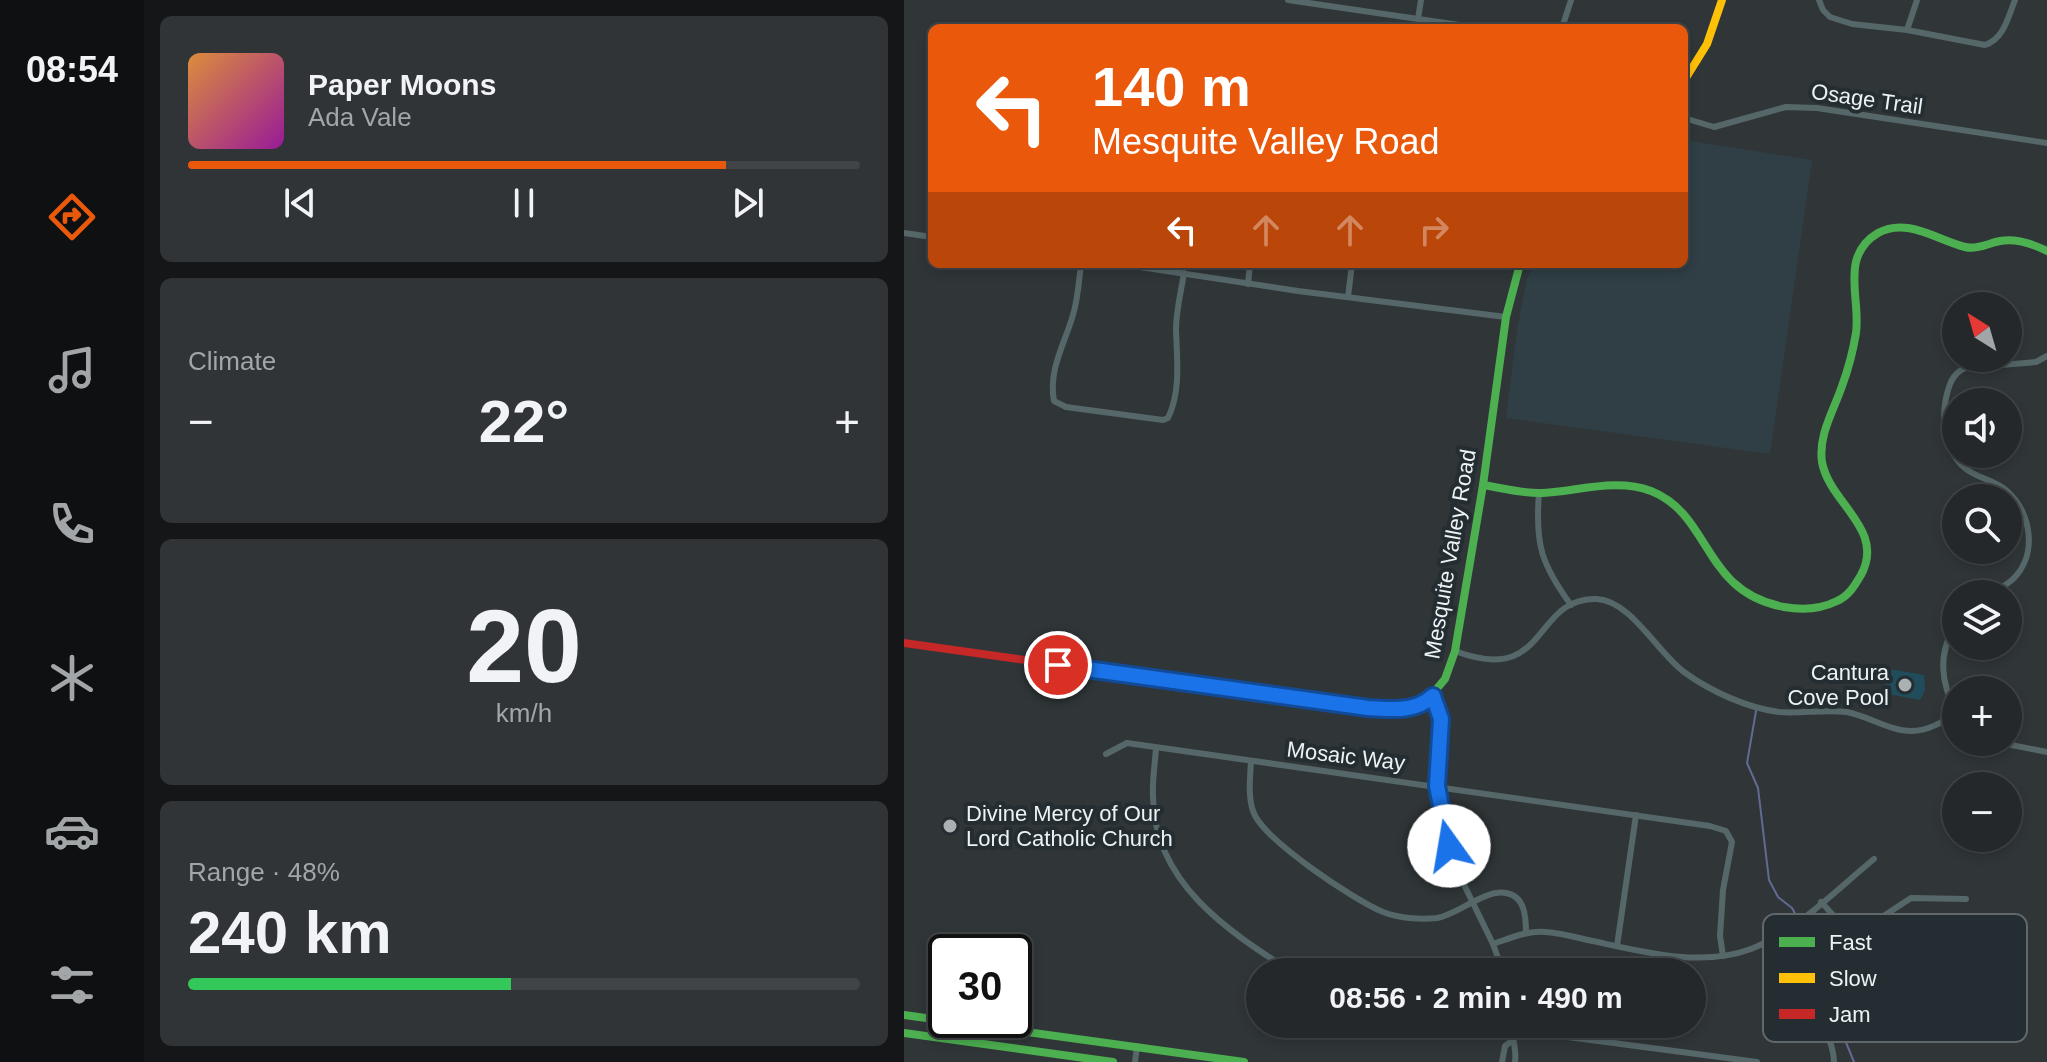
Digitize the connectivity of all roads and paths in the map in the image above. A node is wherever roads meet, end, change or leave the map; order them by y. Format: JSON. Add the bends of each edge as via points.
{"nodes":[{"id":1,"x":1288,"y":0,"type":"edge"},
{"id":2,"x":1421,"y":0,"type":"edge"},
{"id":3,"x":1571,"y":0,"type":"edge"},
{"id":4,"x":1722,"y":0,"type":"edge"},
{"id":5,"x":1819,"y":0,"type":"edge"},
{"id":6,"x":1917,"y":0,"type":"edge"},
{"id":7,"x":2015,"y":0,"type":"edge"},
{"id":8,"x":1418,"y":19,"type":"junction"},
{"id":9,"x":1452,"y":24,"type":"edge"},
{"id":10,"x":1563,"y":24,"type":"edge"},
{"id":11,"x":1907,"y":30,"type":"junction"},
{"id":12,"x":1688,"y":75,"type":"edge"},
{"id":13,"x":1688,"y":119,"type":"edge"},
{"id":14,"x":2047,"y":143,"type":"edge"},
{"id":15,"x":904,"y":233,"type":"edge"},
{"id":16,"x":928,"y":236,"type":"edge"},
{"id":17,"x":2047,"y":251,"type":"edge"},
{"id":18,"x":1080,"y":268,"type":"edge"},
{"id":19,"x":1159,"y":268,"type":"edge"},
{"id":20,"x":1250,"y":268,"type":"edge"},
{"id":21,"x":1352,"y":268,"type":"edge"},
{"id":22,"x":1519,"y":268,"type":"edge"},
{"id":23,"x":1184,"y":273,"type":"junction"},
{"id":24,"x":1248,"y":284,"type":"junction"},
{"id":25,"x":1348,"y":297,"type":"junction"},
{"id":26,"x":1506,"y":317,"type":"junction"},
{"id":27,"x":2047,"y":356,"type":"edge"},
{"id":28,"x":1483,"y":485,"type":"junction"},
{"id":29,"x":1539,"y":493,"type":"junction"},
{"id":30,"x":2012,"y":580,"type":"edge"},
{"id":31,"x":1571,"y":605,"type":"junction"},
{"id":32,"x":904,"y":643,"type":"edge"},
{"id":33,"x":1455,"y":651,"type":"junction"},
{"id":34,"x":1433,"y":696,"type":"junction"},
{"id":35,"x":1942,"y":723,"type":"edge"},
{"id":36,"x":2022,"y":747,"type":"edge"},
{"id":37,"x":1156,"y":748,"type":"junction"},
{"id":38,"x":2047,"y":752,"type":"edge"},
{"id":39,"x":1106,"y":754,"type":"dead end"},
{"id":40,"x":1251,"y":762,"type":"junction"},
{"id":41,"x":1437,"y":786,"type":"junction"},
{"id":42,"x":1636,"y":815,"type":"junction"},
{"id":43,"x":1874,"y":859,"type":"dead end"},
{"id":44,"x":1966,"y":899,"type":"dead end"},
{"id":45,"x":1473,"y":902,"type":"junction"},
{"id":46,"x":1821,"y":902,"type":"junction"},
{"id":47,"x":1805,"y":914,"type":"edge"},
{"id":48,"x":1832,"y":914,"type":"edge"},
{"id":49,"x":1887,"y":914,"type":"edge"},
{"id":50,"x":1526,"y":933,"type":"junction"},
{"id":51,"x":1763,"y":943,"type":"edge"},
{"id":52,"x":1493,"y":944,"type":"junction"},
{"id":53,"x":1617,"y":946,"type":"junction"},
{"id":54,"x":1723,"y":956,"type":"junction"},
{"id":55,"x":1270,"y":958,"type":"edge"},
{"id":56,"x":1498,"y":958,"type":"edge"},
{"id":57,"x":904,"y":1015,"type":"edge"},
{"id":58,"x":904,"y":1033,"type":"edge"},
{"id":59,"x":1512,"y":1038,"type":"edge"},
{"id":60,"x":1588,"y":1038,"type":"edge"},
{"id":61,"x":1512,"y":1041,"type":"junction"},
{"id":62,"x":1831,"y":1042,"type":"edge"},
{"id":63,"x":1137,"y":1046,"type":"junction"},
{"id":64,"x":1113,"y":1062,"type":"edge"},
{"id":65,"x":1135,"y":1062,"type":"edge"},
{"id":66,"x":1244,"y":1062,"type":"edge"},
{"id":67,"x":1502,"y":1062,"type":"edge"},
{"id":68,"x":1515,"y":1062,"type":"edge"},
{"id":69,"x":1757,"y":1062,"type":"edge"},
{"id":70,"x":1834,"y":1062,"type":"edge"}],
"edges":[{"from":1,"to":8,"type":"street"},
{"from":2,"to":8,"type":"street"},
{"from":3,"to":10,"type":"street"},
{"from":4,"to":12,"type":"street","via":[[1707,44]]},
{"from":5,"to":11,"type":"street","via":[[1830,17]]},
{"from":6,"to":11,"type":"street"},
{"from":7,"to":11,"type":"street","via":[[2002,33],[1985,45]]},
{"from":8,"to":9,"type":"street"},
{"from":13,"to":14,"type":"street","name":"Osage Trail","via":[[1714,127],[1786,107],[1817,108]]},
{"from":15,"to":16,"type":"street"},
{"from":17,"to":29,"type":"street","via":[[2007,240],[1969,248],[1906,227],[1886,230],[1862,247],[1854,265],[1857,322],[1846,380],[1822,442],[1824,473],[1864,530],[1869,561],[1839,601],[1789,609],[1748,594],[1720,570],[1688,518],[1651,491],[1606,484]]},
{"from":18,"to":23,"type":"street","via":[[1075,308],[1059,351],[1054,401],[1163,420],[1173,405]]},
{"from":19,"to":23,"type":"street"},
{"from":20,"to":24,"type":"street"},
{"from":21,"to":25,"type":"street"},
{"from":22,"to":26,"type":"street","name":"Mesquite Valley Road"},
{"from":23,"to":24,"type":"street"},
{"from":24,"to":25,"type":"street"},
{"from":25,"to":26,"type":"street"},
{"from":26,"to":28,"type":"street","name":"Mesquite Valley Road"},
{"from":27,"to":30,"type":"street","via":[[2036,362],[1965,368],[1948,390],[1944,421],[1951,450],[1967,470],[2008,492],[2025,515],[2027,554]]},
{"from":28,"to":29,"type":"street"},
{"from":28,"to":33,"type":"street","name":"Mesquite Valley Road"},
{"from":29,"to":31,"type":"street","via":[[1543,559]]},
{"from":31,"to":33,"type":"street","via":[[1512,657],[1477,659]]},
{"from":31,"to":35,"type":"street","via":[[1597,599],[1613,604],[1632,615],[1659,651],[1684,672],[1738,701],[1779,712],[1842,712],[1912,731]]},
{"from":32,"to":34,"type":"street","via":[[1368,708],[1412,708]]},
{"from":33,"to":34,"type":"street","name":"Mesquite Valley Road"},
{"from":34,"to":41,"type":"street","via":[[1441,719]]},
{"from":36,"to":38,"type":"street"},
{"from":37,"to":39,"type":"street","name":"Mosaic Way","via":[[1127,743]]},
{"from":37,"to":40,"type":"street","name":"Mosaic Way"},
{"from":37,"to":55,"type":"street","via":[[1153,798],[1163,849],[1186,889],[1211,916]]},
{"from":40,"to":41,"type":"street","name":"Mosaic Way"},
{"from":40,"to":45,"type":"street","via":[[1252,811],[1260,824],[1336,885],[1383,912],[1409,918],[1439,918]]},
{"from":41,"to":42,"type":"street","name":"Mosaic Way"},
{"from":41,"to":45,"type":"street","via":[[1453,862]]},
{"from":42,"to":53,"type":"street"},
{"from":42,"to":54,"type":"street","name":"Mosaic Way","via":[[1726,831],[1732,842],[1723,890]]},
{"from":43,"to":46,"type":"street"},
{"from":44,"to":49,"type":"street","via":[[1911,898]]},
{"from":45,"to":50,"type":"street","via":[[1510,894],[1525,910]]},
{"from":45,"to":52,"type":"street"},
{"from":46,"to":47,"type":"street"},
{"from":46,"to":48,"type":"street"},
{"from":50,"to":52,"type":"street"},
{"from":50,"to":53,"type":"street"},
{"from":51,"to":54,"type":"street"},
{"from":52,"to":56,"type":"street"},
{"from":53,"to":54,"type":"street","via":[[1678,956]]},
{"from":57,"to":63,"type":"street"},
{"from":58,"to":64,"type":"street"},
{"from":59,"to":61,"type":"street"},
{"from":60,"to":69,"type":"street"},
{"from":61,"to":67,"type":"street","via":[[1505,1046]]},
{"from":61,"to":68,"type":"street"},
{"from":62,"to":70,"type":"street"},
{"from":63,"to":65,"type":"street"},
{"from":63,"to":66,"type":"street"}]}
